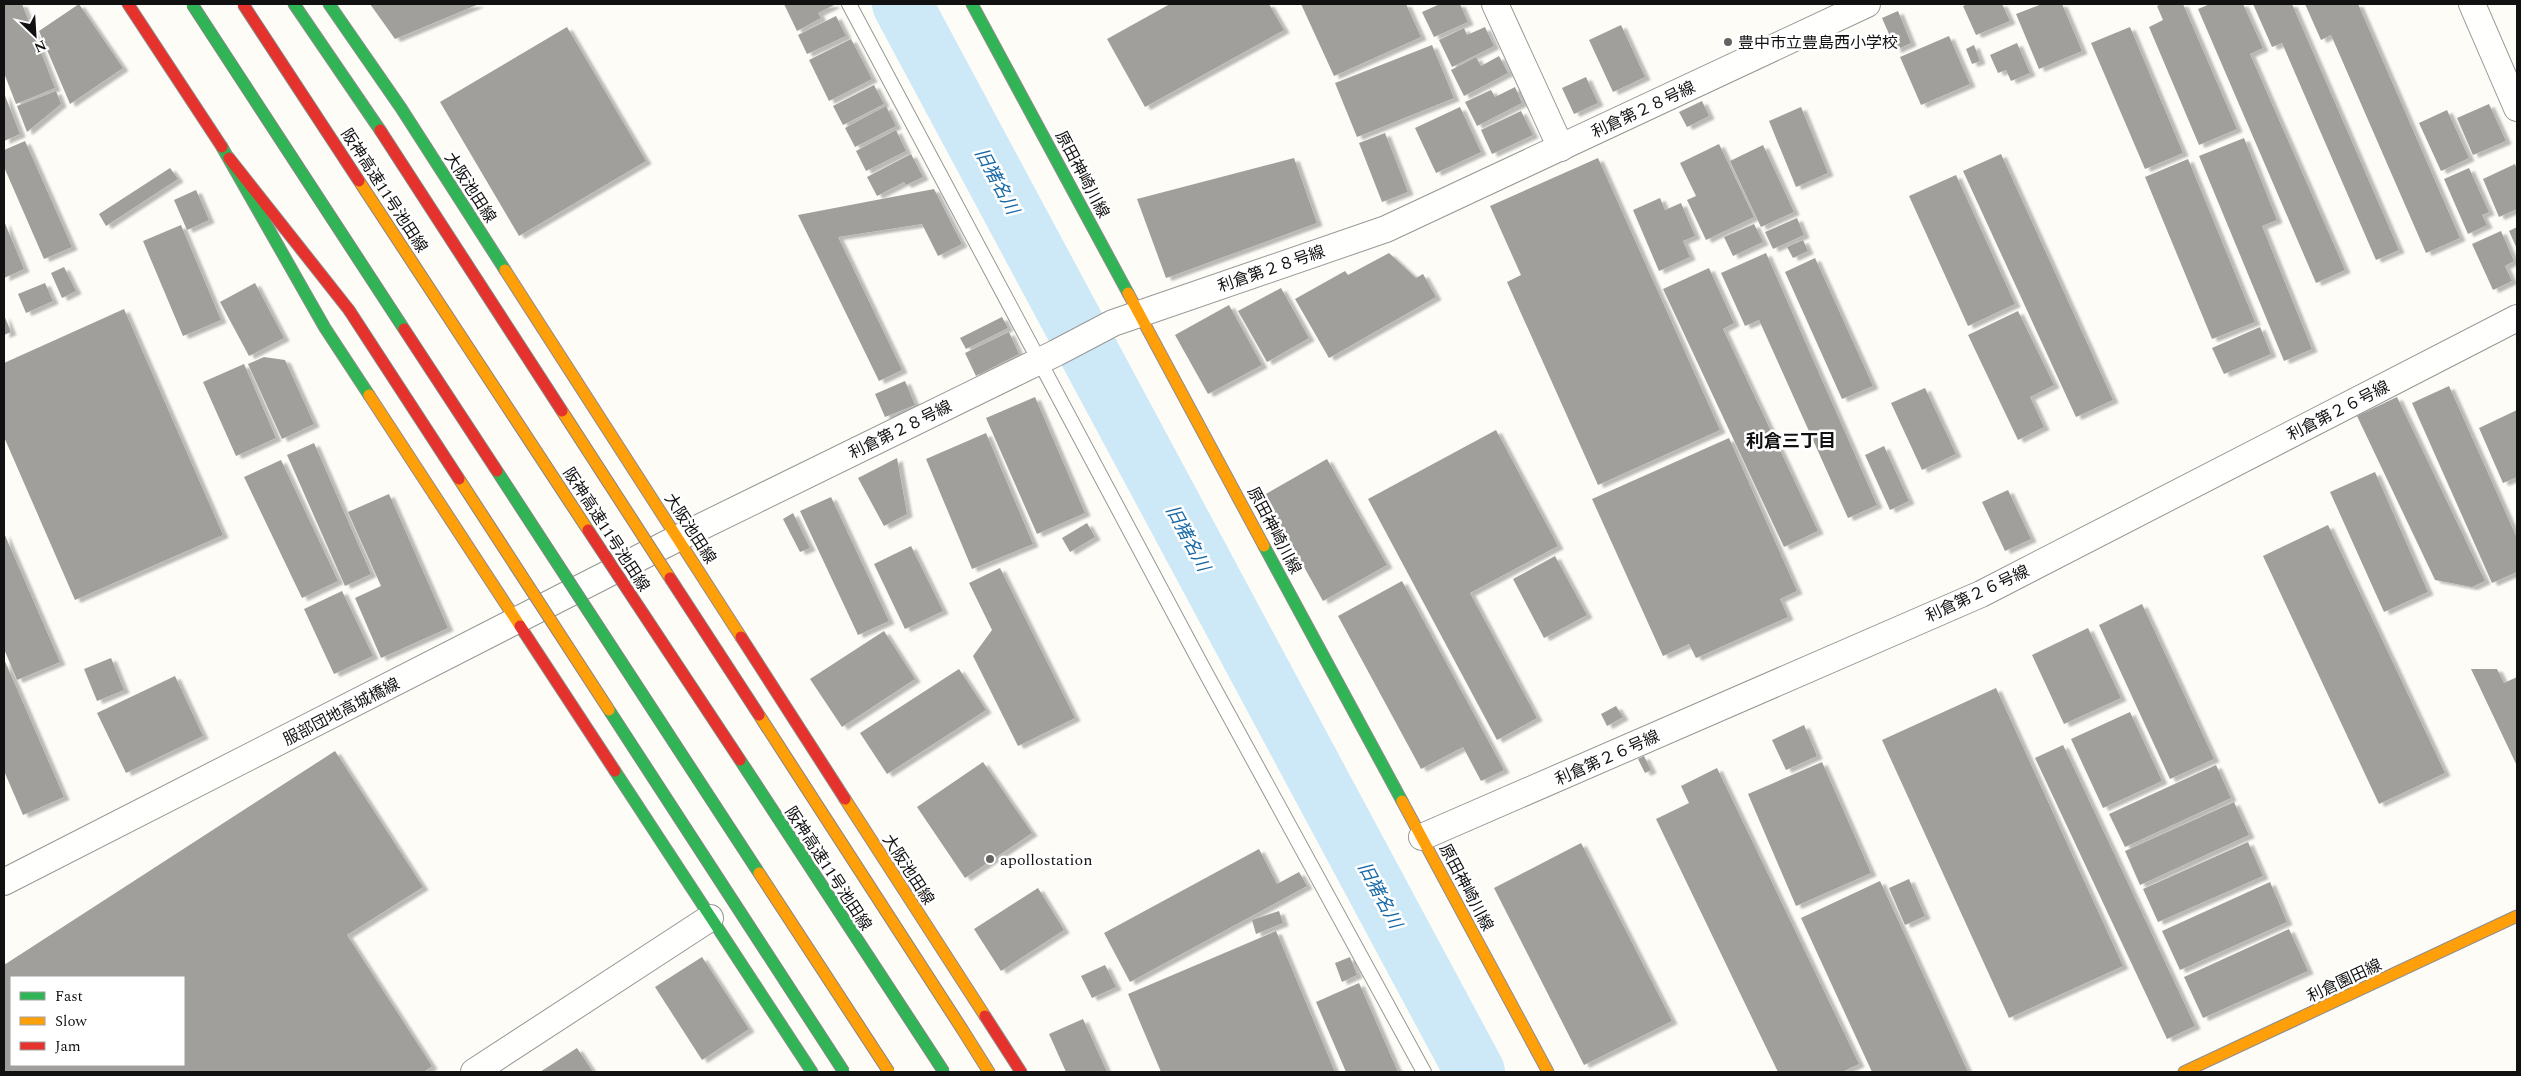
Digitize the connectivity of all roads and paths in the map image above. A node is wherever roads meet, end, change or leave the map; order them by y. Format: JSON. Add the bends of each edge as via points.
{"nodes":[{"id":1,"x":128,"y":4,"type":"edge"},
{"id":2,"x":192,"y":4,"type":"edge"},
{"id":3,"x":243,"y":4,"type":"edge"},
{"id":4,"x":294,"y":4,"type":"edge"},
{"id":5,"x":329,"y":4,"type":"edge"},
{"id":6,"x":849,"y":4,"type":"edge"},
{"id":7,"x":972,"y":4,"type":"edge"},
{"id":8,"x":1495,"y":4,"type":"edge"},
{"id":9,"x":1867,"y":4,"type":"edge"},
{"id":10,"x":2472,"y":4,"type":"edge"},
{"id":11,"x":2517,"y":108,"type":"edge"},
{"id":12,"x":1561,"y":148,"type":"junction"},
{"id":13,"x":229,"y":158,"type":"junction"},
{"id":14,"x":1139,"y":314,"type":"junction"},
{"id":15,"x":2517,"y":318,"type":"edge"},
{"id":16,"x":1049,"y":357,"type":"junction"},
{"id":17,"x":678,"y":538,"type":"junction"},
{"id":18,"x":516,"y":621,"type":"junction"},
{"id":19,"x":1422,"y":837,"type":"junction"},
{"id":20,"x":4,"y":882,"type":"edge"},
{"id":21,"x":2517,"y":916,"type":"edge"},
{"id":22,"x":710,"y":918,"type":"junction"},
{"id":23,"x":474,"y":1072,"type":"edge"},
{"id":24,"x":812,"y":1072,"type":"edge"},
{"id":25,"x":844,"y":1072,"type":"edge"},
{"id":26,"x":890,"y":1072,"type":"edge"},
{"id":27,"x":944,"y":1072,"type":"edge"},
{"id":28,"x":989,"y":1072,"type":"edge"},
{"id":29,"x":1021,"y":1072,"type":"edge"},
{"id":30,"x":1424,"y":1072,"type":"edge"},
{"id":31,"x":1548,"y":1072,"type":"edge"},
{"id":32,"x":2184,"y":1072,"type":"edge"}],
"edges":[{"from":1,"to":13,"type":"main road"},
{"from":2,"to":26,"type":"main road","bridge":true},
{"from":3,"to":27,"type":"main road","name":"阪神高速11号池田線","bridge":true},
{"from":4,"to":28,"type":"main road","bridge":true,"via":[[380,130]]},
{"from":5,"to":17,"type":"main road","name":"大阪池田線","via":[[401,108]]},
{"from":6,"to":16,"type":"lane"},
{"from":7,"to":14,"type":"main road","name":"原田神崎川線"},
{"from":8,"to":12,"type":"street"},
{"from":9,"to":12,"type":"street","name":"利倉第２８号線"},
{"from":10,"to":11,"type":"street"},
{"from":12,"to":14,"type":"street","name":"利倉第２８号線","via":[[1386,229]]},
{"from":13,"to":18,"type":"main road","via":[[325,328]]},
{"from":13,"to":25,"type":"main road","bridge":true,"via":[[349,310]]},
{"from":14,"to":16,"type":"street","name":"利倉第２８号線","via":[[1113,323]]},
{"from":14,"to":19,"type":"main road","name":"原田神崎川線"},
{"from":15,"to":19,"type":"street","name":"利倉第２６号線","via":[[1981,594]]},
{"from":16,"to":17,"type":"street","name":"利倉第２８号線"},
{"from":16,"to":30,"type":"lane","via":[[1202,666]]},
{"from":17,"to":18,"type":"street","name":"服部団地高城橋線"},
{"from":17,"to":29,"type":"main road","name":"大阪池田線"},
{"from":18,"to":20,"type":"street","name":"服部団地高城橋線"},
{"from":18,"to":22,"type":"main road"},
{"from":19,"to":31,"type":"main road","name":"原田神崎川線"},
{"from":21,"to":32,"type":"main road","name":"利倉園田線"},
{"from":22,"to":23,"type":"street"},
{"from":22,"to":24,"type":"main road"}]}
